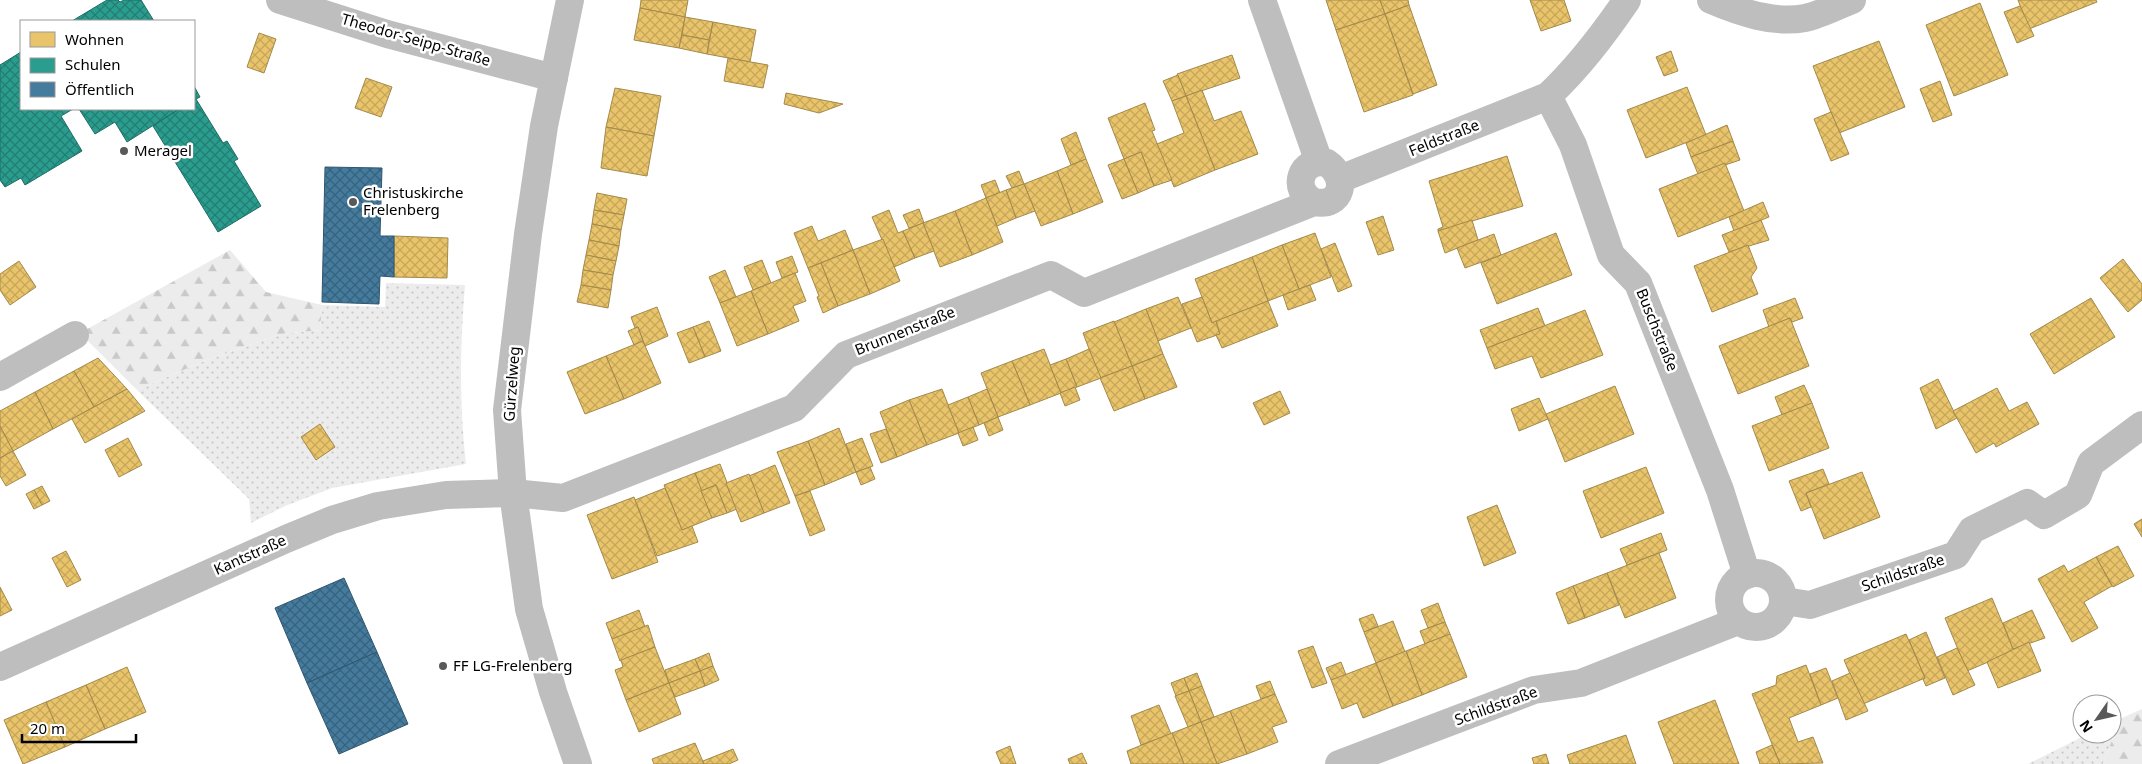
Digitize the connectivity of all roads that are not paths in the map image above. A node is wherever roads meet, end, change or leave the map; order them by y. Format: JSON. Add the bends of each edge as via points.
{"nodes":[{"id":1,"x":280,"y":0,"type":"edge"},
{"id":2,"x":570,"y":0,"type":"edge"},
{"id":3,"x":1262,"y":0,"type":"edge"},
{"id":4,"x":1627,"y":0,"type":"edge"},
{"id":5,"x":1711,"y":0,"type":"edge"},
{"id":6,"x":1852,"y":0,"type":"edge"},
{"id":7,"x":554,"y":78,"type":"junction"},
{"id":8,"x":1548,"y":96,"type":"junction"},
{"id":9,"x":1319,"y":162,"type":"junction"},
{"id":10,"x":1340,"y":180,"type":"junction"},
{"id":11,"x":1312,"y":203,"type":"junction"},
{"id":12,"x":75,"y":335,"type":"dead end"},
{"id":13,"x":0,"y":377,"type":"edge"},
{"id":14,"x":2142,"y":425,"type":"edge"},
{"id":15,"x":513,"y":493,"type":"junction"},
{"id":16,"x":1747,"y":574,"type":"junction"},
{"id":17,"x":1784,"y":601,"type":"junction"},
{"id":18,"x":1738,"y":621,"type":"junction"},
{"id":19,"x":0,"y":667,"type":"edge"},
{"id":20,"x":578,"y":764,"type":"edge"},
{"id":21,"x":1339,"y":764,"type":"edge"}],
"edges":[{"from":1,"to":7,"type":"street","name":"Theodor-Seipp-Straße","via":[[387,34]]},
{"from":2,"to":7,"type":"street","name":"Gürzelweg"},
{"from":3,"to":9,"type":"street"},
{"from":4,"to":8,"type":"street","via":[[1574,72]]},
{"from":5,"to":6,"type":"street","via":[[1777,19],[1805,18]]},
{"from":7,"to":15,"type":"street","name":"Gürzelweg","via":[[528,234],[508,410]]},
{"from":8,"to":10,"type":"street","name":"Feldstraße"},
{"from":8,"to":16,"type":"street","name":"Buschstraße","via":[[1573,146],[1611,255],[1638,283],[1720,490]]},
{"from":9,"to":10,"type":"street","via":[[1332,166]]},
{"from":9,"to":11,"type":"street","via":[[1304,169],[1300,178],[1303,193]]},
{"from":10,"to":11,"type":"street","via":[[1340,189],[1333,199]]},
{"from":11,"to":15,"type":"street","name":"Brunnenstraße","via":[[1084,293],[1051,276],[892,335],[846,355],[794,408],[563,498]]},
{"from":12,"to":13,"type":"street"},
{"from":14,"to":17,"type":"street","name":"Schildstraße","via":[[2091,463],[2078,495],[2044,515],[2027,503],[1972,530],[1956,556],[1810,605]]},
{"from":15,"to":19,"type":"street","name":"Kantstraße","via":[[446,495],[378,506],[332,520]]},
{"from":15,"to":20,"type":"street","name":"Gürzelweg","via":[[529,609]]},
{"from":16,"to":17,"type":"street","via":[[1772,578],[1779,584]]},
{"from":16,"to":18,"type":"street","via":[[1739,579],[1729,595],[1732,613]]},
{"from":17,"to":18,"type":"street","via":[[1776,620],[1767,626],[1757,628]]},
{"from":18,"to":21,"type":"street","name":"Schildstraße","via":[[1580,683],[1534,690]]}]}
